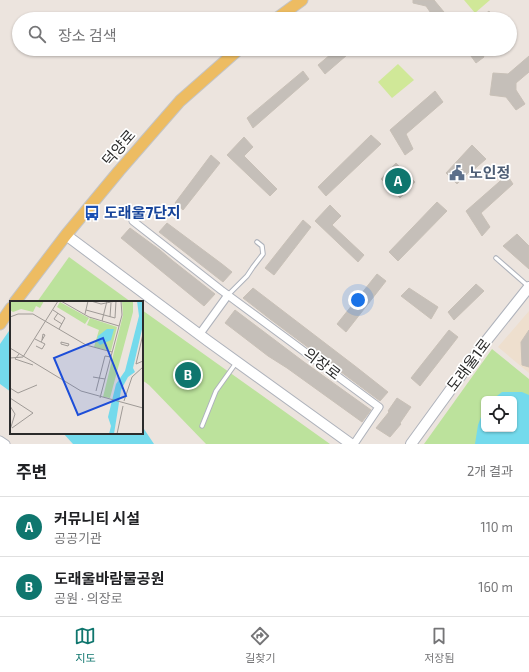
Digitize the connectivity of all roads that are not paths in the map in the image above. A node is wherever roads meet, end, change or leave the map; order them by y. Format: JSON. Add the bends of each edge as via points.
{"nodes":[{"id":1,"x":302,"y":0,"type":"edge"},
{"id":2,"x":286,"y":12,"type":"edge"},
{"id":3,"x":231,"y":56,"type":"edge"},
{"id":4,"x":132,"y":221,"type":"dead end"},
{"id":5,"x":66,"y":235,"type":"junction"},
{"id":6,"x":257,"y":242,"type":"dead end"},
{"id":7,"x":496,"y":258,"type":"dead end"},
{"id":8,"x":529,"y":287,"type":"edge"},
{"id":9,"x":228,"y":295,"type":"junction"},
{"id":10,"x":16,"y":301,"type":"edge"},
{"id":11,"x":10,"y":309,"type":"edge"},
{"id":12,"x":0,"y":324,"type":"edge"},
{"id":13,"x":199,"y":334,"type":"junction"},
{"id":14,"x":237,"y":363,"type":"junction"},
{"id":15,"x":202,"y":426,"type":"dead end"},
{"id":16,"x":0,"y":440,"type":"edge"},
{"id":17,"x":6,"y":444,"type":"edge"},
{"id":18,"x":352,"y":444,"type":"edge"},
{"id":19,"x":411,"y":444,"type":"edge"}],
"edges":[{"from":1,"to":2,"type":"main road"},
{"from":3,"to":5,"type":"main road","name":"덕양로","via":[[180,101]]},
{"from":4,"to":9,"type":"street","name":"의장로"},
{"from":5,"to":10,"type":"main road","name":"덕양로"},
{"from":5,"to":13,"type":"street","name":"의장로"},
{"from":6,"to":9,"type":"lane","via":[[262,246],[263,254],[247,276]]},
{"from":7,"to":8,"type":"lane"},
{"from":8,"to":19,"type":"street","name":"도래울1로"},
{"from":9,"to":13,"type":"street"},
{"from":9,"to":18,"type":"street","name":"의장로","via":[[379,407]]},
{"from":11,"to":12,"type":"main road"},
{"from":13,"to":14,"type":"street","name":"의장로"},
{"from":14,"to":15,"type":"lane","via":[[216,391]]},
{"from":14,"to":18,"type":"street","name":"의장로"},
{"from":16,"to":17,"type":"street"}]}
